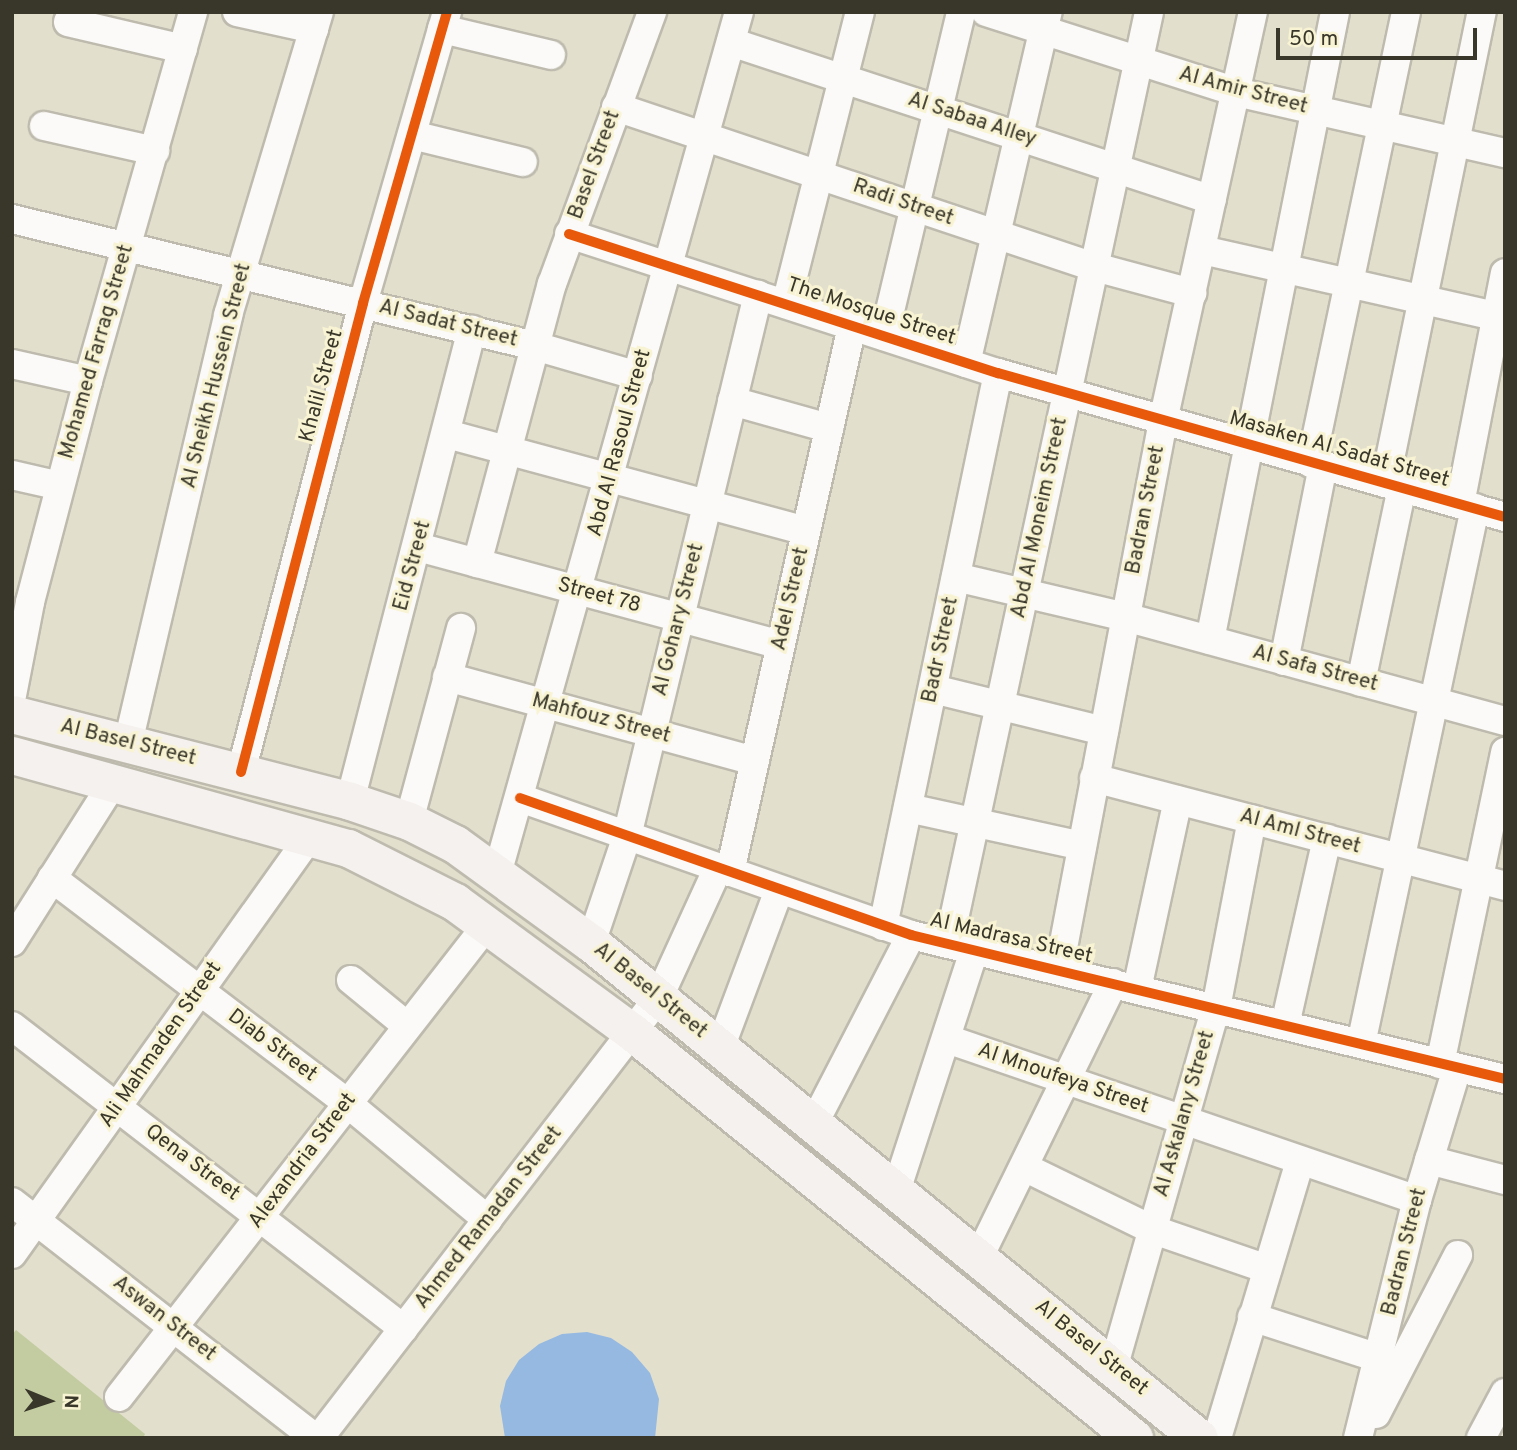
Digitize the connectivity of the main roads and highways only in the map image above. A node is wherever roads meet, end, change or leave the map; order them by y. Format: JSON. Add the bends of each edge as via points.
{"nodes":[{"id":1,"x":12,"y":714,"type":"edge"},
{"id":2,"x":12,"y":755,"type":"edge"},
{"id":3,"x":1108,"y":1360,"type":"junction"},
{"id":4,"x":1076,"y":1390,"type":"junction"},
{"id":5,"x":1135,"y":1438,"type":"edge"},
{"id":6,"x":1199,"y":1438,"type":"edge"}],
"edges":[{"from":1,"to":3,"type":"main road","name":"Al Basel Street","via":[[350,801],[409,821],[498,874],[591,943],[812,1127]]},
{"from":2,"to":4,"type":"main road","name":"Al Basel Street","via":[[310,836],[396,869],[487,925],[632,1032]]},
{"from":3,"to":4,"type":"main road"},
{"from":3,"to":6,"type":"main road","name":"Al Basel Street"},
{"from":4,"to":5,"type":"main road","name":"Al Basel Street"}]}
